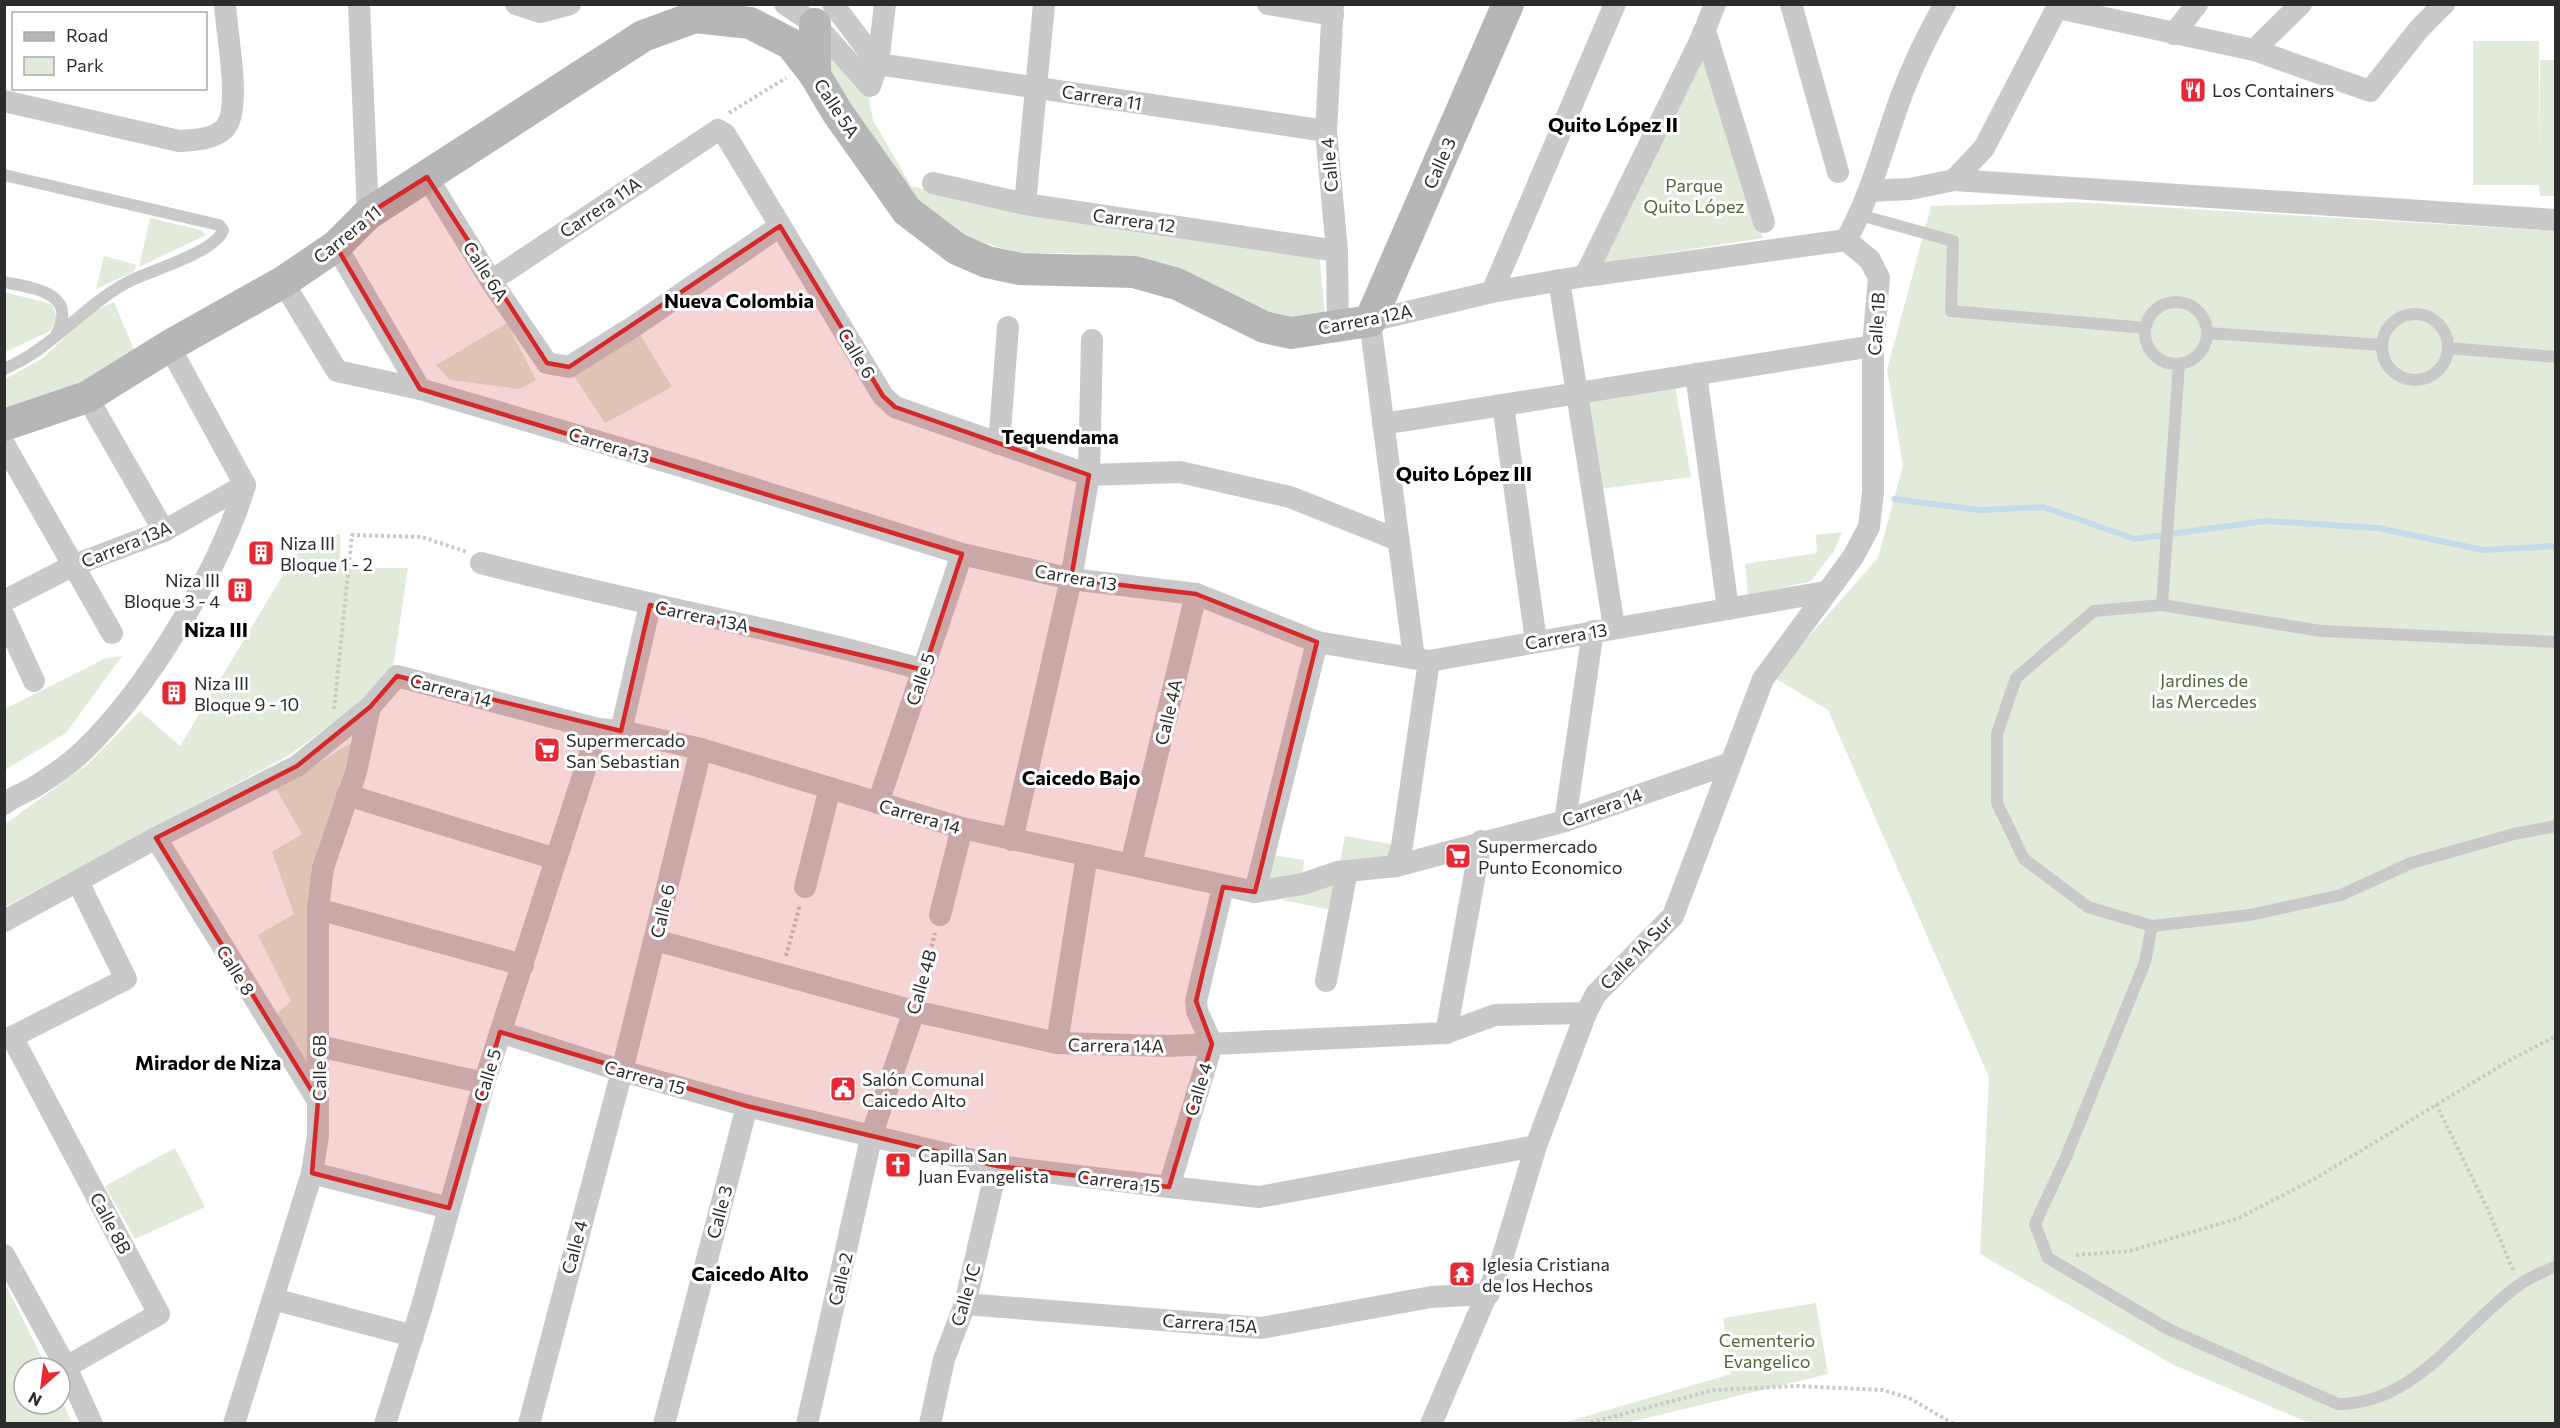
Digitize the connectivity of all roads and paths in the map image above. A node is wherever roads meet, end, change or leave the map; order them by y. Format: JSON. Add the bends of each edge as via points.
{"nodes":[{"id":1,"x":225,"y":4,"type":"edge"},
{"id":2,"x":359,"y":4,"type":"edge"},
{"id":3,"x":516,"y":4,"type":"edge"},
{"id":4,"x":570,"y":4,"type":"edge"},
{"id":5,"x":785,"y":4,"type":"edge"},
{"id":6,"x":885,"y":4,"type":"edge"},
{"id":7,"x":1044,"y":4,"type":"edge"},
{"id":8,"x":1268,"y":4,"type":"edge"},
{"id":9,"x":1508,"y":4,"type":"edge"},
{"id":10,"x":1615,"y":4,"type":"edge"},
{"id":11,"x":1714,"y":4,"type":"edge"},
{"id":12,"x":1791,"y":4,"type":"edge"},
{"id":13,"x":1945,"y":4,"type":"edge"},
{"id":14,"x":2197,"y":4,"type":"edge"},
{"id":15,"x":2301,"y":4,"type":"edge"},
{"id":16,"x":2444,"y":4,"type":"edge"},
{"id":17,"x":2059,"y":6,"type":"edge"},
{"id":18,"x":1333,"y":10,"type":"edge"},
{"id":19,"x":824,"y":14,"type":"edge"},
{"id":20,"x":750,"y":23,"type":"joint"},
{"id":21,"x":1703,"y":33,"type":"junction"},
{"id":22,"x":2174,"y":34,"type":"junction"},
{"id":23,"x":2254,"y":50,"type":"junction"},
{"id":24,"x":878,"y":64,"type":"junction"},
{"id":25,"x":812,"y":70,"type":"junction"},
{"id":26,"x":1037,"y":88,"type":"junction"},
{"id":27,"x":4,"y":101,"type":"edge"},
{"id":28,"x":714,"y":131,"type":"junction"},
{"id":29,"x":1326,"y":131,"type":"junction"},
{"id":30,"x":1838,"y":172,"type":"dead end"},
{"id":31,"x":4,"y":175,"type":"edge"},
{"id":32,"x":427,"y":177,"type":"junction"},
{"id":33,"x":1954,"y":180,"type":"junction"},
{"id":34,"x":933,"y":183,"type":"dead end"},
{"id":35,"x":1870,"y":191,"type":"junction"},
{"id":36,"x":1025,"y":204,"type":"junction"},
{"id":37,"x":907,"y":211,"type":"joint"},
{"id":38,"x":368,"y":214,"type":"junction"},
{"id":39,"x":1860,"y":215,"type":"junction"},
{"id":40,"x":2556,"y":220,"type":"edge"},
{"id":41,"x":1764,"y":222,"type":"dead end"},
{"id":42,"x":780,"y":226,"type":"junction"},
{"id":43,"x":1846,"y":240,"type":"junction"},
{"id":44,"x":336,"y":246,"type":"junction"},
{"id":45,"x":1336,"y":251,"type":"junction"},
{"id":46,"x":1585,"y":276,"type":"junction"},
{"id":47,"x":1558,"y":280,"type":"junction"},
{"id":48,"x":491,"y":281,"type":"junction"},
{"id":49,"x":4,"y":282,"type":"edge"},
{"id":50,"x":284,"y":282,"type":"junction"},
{"id":51,"x":1492,"y":292,"type":"junction"},
{"id":52,"x":1370,"y":321,"type":"junction"},
{"id":53,"x":1338,"y":326,"type":"junction"},
{"id":54,"x":1008,"y":327,"type":"dead end"},
{"id":55,"x":2145,"y":328,"type":"junction"},
{"id":56,"x":2208,"y":333,"type":"junction"},
{"id":57,"x":1092,"y":340,"type":"dead end"},
{"id":58,"x":48,"y":343,"type":"junction"},
{"id":59,"x":2382,"y":345,"type":"junction"},
{"id":60,"x":169,"y":346,"type":"junction"},
{"id":61,"x":1874,"y":346,"type":"junction"},
{"id":62,"x":2448,"y":348,"type":"junction"},
{"id":63,"x":2556,"y":357,"type":"edge"},
{"id":64,"x":2178,"y":364,"type":"junction"},
{"id":65,"x":4,"y":369,"type":"edge"},
{"id":66,"x":1696,"y":374,"type":"junction"},
{"id":67,"x":420,"y":389,"type":"junction"},
{"id":68,"x":1576,"y":393,"type":"junction"},
{"id":69,"x":87,"y":397,"type":"junction"},
{"id":70,"x":1503,"y":405,"type":"junction"},
{"id":71,"x":1383,"y":424,"type":"junction"},
{"id":72,"x":4,"y":425,"type":"edge"},
{"id":73,"x":4,"y":444,"type":"edge"},
{"id":74,"x":999,"y":444,"type":"junction"},
{"id":75,"x":1089,"y":475,"type":"junction"},
{"id":76,"x":245,"y":485,"type":"junction"},
{"id":77,"x":164,"y":531,"type":"junction"},
{"id":78,"x":1398,"y":540,"type":"junction"},
{"id":79,"x":962,"y":554,"type":"junction"},
{"id":80,"x":481,"y":563,"type":"joint"},
{"id":81,"x":72,"y":566,"type":"junction"},
{"id":82,"x":1071,"y":579,"type":"junction"},
{"id":83,"x":1825,"y":592,"type":"junction"},
{"id":84,"x":1196,"y":594,"type":"junction"},
{"id":85,"x":4,"y":601,"type":"edge"},
{"id":86,"x":650,"y":605,"type":"junction"},
{"id":87,"x":2162,"y":605,"type":"junction"},
{"id":88,"x":1728,"y":609,"type":"junction"},
{"id":89,"x":4,"y":616,"type":"edge"},
{"id":90,"x":1604,"y":629,"type":"junction"},
{"id":91,"x":112,"y":633,"type":"dead end"},
{"id":92,"x":1536,"y":641,"type":"junction"},
{"id":93,"x":1317,"y":642,"type":"junction"},
{"id":94,"x":2556,"y":642,"type":"edge"},
{"id":95,"x":1421,"y":659,"type":"junction"},
{"id":96,"x":924,"y":670,"type":"junction"},
{"id":97,"x":34,"y":681,"type":"dead end"},
{"id":98,"x":370,"y":707,"type":"junction"},
{"id":99,"x":598,"y":729,"type":"junction"},
{"id":100,"x":621,"y":731,"type":"junction"},
{"id":101,"x":331,"y":740,"type":"junction"},
{"id":102,"x":700,"y":749,"type":"junction"},
{"id":103,"x":1728,"y":764,"type":"junction"},
{"id":104,"x":830,"y":788,"type":"junction"},
{"id":105,"x":347,"y":795,"type":"junction"},
{"id":106,"x":878,"y":803,"type":"junction"},
{"id":107,"x":4,"y":804,"type":"edge"},
{"id":108,"x":1565,"y":821,"type":"junction"},
{"id":109,"x":2556,"y":826,"type":"edge"},
{"id":110,"x":962,"y":828,"type":"junction"},
{"id":111,"x":156,"y":838,"type":"junction"},
{"id":112,"x":1012,"y":840,"type":"junction"},
{"id":113,"x":1481,"y":841,"type":"junction"},
{"id":114,"x":1087,"y":855,"type":"junction"},
{"id":115,"x":556,"y":860,"type":"junction"},
{"id":116,"x":1131,"y":864,"type":"junction"},
{"id":117,"x":1396,"y":866,"type":"junction"},
{"id":118,"x":1347,"y":871,"type":"junction"},
{"id":119,"x":78,"y":882,"type":"junction"},
{"id":120,"x":804,"y":887,"type":"joint"},
{"id":121,"x":1223,"y":887,"type":"junction"},
{"id":122,"x":1255,"y":892,"type":"junction"},
{"id":123,"x":318,"y":909,"type":"junction"},
{"id":124,"x":940,"y":915,"type":"joint"},
{"id":125,"x":4,"y":921,"type":"edge"},
{"id":126,"x":2152,"y":926,"type":"junction"},
{"id":127,"x":655,"y":939,"type":"junction"},
{"id":128,"x":523,"y":965,"type":"junction"},
{"id":129,"x":781,"y":976,"type":"junction"},
{"id":130,"x":1326,"y":981,"type":"dead end"},
{"id":131,"x":914,"y":1011,"type":"junction"},
{"id":132,"x":1586,"y":1013,"type":"junction"},
{"id":133,"x":500,"y":1032,"type":"junction"},
{"id":134,"x":1446,"y":1033,"type":"junction"},
{"id":135,"x":8,"y":1036,"type":"edge"},
{"id":136,"x":2556,"y":1036,"type":"edge"},
{"id":137,"x":1057,"y":1043,"type":"junction"},
{"id":138,"x":1212,"y":1044,"type":"junction"},
{"id":139,"x":319,"y":1046,"type":"junction"},
{"id":140,"x":622,"y":1071,"type":"junction"},
{"id":141,"x":483,"y":1083,"type":"junction"},
{"id":142,"x":318,"y":1101,"type":"junction"},
{"id":143,"x":2436,"y":1104,"type":"junction"},
{"id":144,"x":747,"y":1106,"type":"junction"},
{"id":145,"x":872,"y":1134,"type":"junction"},
{"id":146,"x":1536,"y":1146,"type":"junction"},
{"id":147,"x":997,"y":1166,"type":"junction"},
{"id":148,"x":312,"y":1173,"type":"junction"},
{"id":149,"x":1169,"y":1187,"type":"junction"},
{"id":150,"x":448,"y":1208,"type":"junction"},
{"id":151,"x":4,"y":1255,"type":"edge"},
{"id":152,"x":2048,"y":1258,"type":"junction"},
{"id":153,"x":2556,"y":1266,"type":"edge"},
{"id":154,"x":2519,"y":1285,"type":"junction"},
{"id":155,"x":1489,"y":1294,"type":"junction"},
{"id":156,"x":273,"y":1299,"type":"junction"},
{"id":157,"x":965,"y":1304,"type":"junction"},
{"id":158,"x":413,"y":1336,"type":"junction"},
{"id":159,"x":60,"y":1356,"type":"edge"},
{"id":160,"x":72,"y":1364,"type":"edge"},
{"id":161,"x":72,"y":1380,"type":"edge"},
{"id":162,"x":240,"y":1422,"type":"edge"},
{"id":163,"x":93,"y":1424,"type":"edge"},
{"id":164,"x":385,"y":1424,"type":"edge"},
{"id":165,"x":529,"y":1424,"type":"edge"},
{"id":166,"x":664,"y":1424,"type":"edge"},
{"id":167,"x":807,"y":1424,"type":"edge"},
{"id":168,"x":930,"y":1424,"type":"edge"},
{"id":169,"x":1431,"y":1424,"type":"edge"},
{"id":170,"x":1585,"y":1424,"type":"edge"},
{"id":171,"x":1954,"y":1424,"type":"edge"}],
"edges":[{"from":1,"to":27,"type":"street","via":[[233,95],[231,116],[224,129],[207,138],[179,141]]},
{"from":2,"to":38,"type":"street"},
{"from":3,"to":4,"type":"street","via":[[540,12]]},
{"from":5,"to":19,"type":"street"},
{"from":6,"to":24,"type":"street"},
{"from":7,"to":26,"type":"street"},
{"from":8,"to":18,"type":"street"},
{"from":9,"to":52,"type":"street","name":"Calle 3"},
{"from":10,"to":51,"type":"street"},
{"from":11,"to":21,"type":"street"},
{"from":12,"to":30,"type":"street"},
{"from":13,"to":35,"type":"street","via":[[1912,68]]},
{"from":14,"to":22,"type":"street"},
{"from":15,"to":23,"type":"street"},
{"from":16,"to":23,"type":"street","via":[[2419,28],[2370,91]]},
{"from":17,"to":22,"type":"street"},
{"from":17,"to":33,"type":"street","via":[[1984,148]]},
{"from":18,"to":29,"type":"street","name":"Calle 4"},
{"from":19,"to":24,"type":"street","via":[[870,86]]},
{"from":19,"to":25,"type":"street"},
{"from":20,"to":25,"type":"street","name":"Calle 5A","via":[[791,44]]},
{"from":20,"to":32,"type":"street","name":"Carrera 11","via":[[695,17],[643,36]]},
{"from":21,"to":41,"type":"street"},
{"from":21,"to":46,"type":"street"},
{"from":22,"to":23,"type":"street"},
{"from":24,"to":26,"type":"street","name":"Carrera 11"},
{"from":25,"to":28,"type":"path","via":[[726,115]]},
{"from":25,"to":37,"type":"street","name":"Calle 5A"},
{"from":26,"to":29,"type":"street","name":"Carrera 11"},
{"from":26,"to":36,"type":"street"},
{"from":28,"to":42,"type":"street","name":"Calle 6","via":[[725,134]]},
{"from":28,"to":48,"type":"street","name":"Carrera 11A"},
{"from":29,"to":45,"type":"street","name":"Calle 4"},
{"from":31,"to":58,"type":"lane","via":[[219,225],[223,230],[216,240],[191,255],[113,290]]},
{"from":32,"to":38,"type":"street","name":"Carrera 11"},
{"from":32,"to":48,"type":"street","name":"Calle 6A"},
{"from":33,"to":35,"type":"street","via":[[1910,189]]},
{"from":33,"to":40,"type":"street"},
{"from":34,"to":36,"type":"street","name":"Carrera 12"},
{"from":35,"to":39,"type":"street"},
{"from":36,"to":45,"type":"street","name":"Carrera 12"},
{"from":37,"to":53,"type":"street","name":"Carrera 12A","via":[[957,249],[987,262],[1020,269],[1134,272],[1177,284],[1263,327],[1291,333]]},
{"from":38,"to":44,"type":"street","name":"Carrera 11"},
{"from":39,"to":43,"type":"street"},
{"from":39,"to":55,"type":"lane","via":[[1953,242],[1951,311]]},
{"from":42,"to":48,"type":"street","name":"Calle 6A","via":[[569,368],[547,363]]},
{"from":42,"to":74,"type":"street","name":"Calle 6","via":[[883,396],[909,413]]},
{"from":43,"to":46,"type":"street","name":"Carrera 12A"},
{"from":43,"to":61,"type":"street","name":"Calle 1B","via":[[1870,260],[1879,278]]},
{"from":44,"to":50,"type":"street","name":"Carrera 11"},
{"from":44,"to":67,"type":"street"},
{"from":45,"to":53,"type":"street","name":"Calle 4"},
{"from":46,"to":47,"type":"street","name":"Carrera 12A"},
{"from":47,"to":51,"type":"street","name":"Carrera 12A"},
{"from":47,"to":68,"type":"street"},
{"from":49,"to":58,"type":"lane","via":[[40,289],[56,298],[62,320]]},
{"from":50,"to":60,"type":"street","name":"Carrera 11"},
{"from":50,"to":67,"type":"street","name":"Carrera 13","via":[[338,371]]},
{"from":51,"to":52,"type":"street","name":"Carrera 12A"},
{"from":52,"to":53,"type":"street","name":"Carrera 12A"},
{"from":52,"to":71,"type":"street"},
{"from":54,"to":74,"type":"street"},
{"from":55,"to":56,"type":"lane","via":[[2155,309],[2177,301],[2197,309]]},
{"from":55,"to":64,"type":"lane","via":[[2145,339],[2152,352],[2166,362]]},
{"from":56,"to":59,"type":"lane"},
{"from":56,"to":64,"type":"lane","via":[[2201,352]]},
{"from":57,"to":75,"type":"street"},
{"from":58,"to":65,"type":"lane"},
{"from":59,"to":62,"type":"lane","via":[[2393,323],[2414,315],[2425,316],[2441,328]]},
{"from":59,"to":62,"type":"lane","via":[[2390,368],[2410,380],[2429,377],[2439,370]]},
{"from":60,"to":69,"type":"street","name":"Carrera 11"},
{"from":60,"to":76,"type":"street"},
{"from":61,"to":66,"type":"street"},
{"from":61,"to":83,"type":"street","name":"Calle 1B","via":[[1873,492],[1869,527],[1853,557]]},
{"from":62,"to":63,"type":"lane"},
{"from":64,"to":87,"type":"lane"},
{"from":66,"to":68,"type":"street"},
{"from":66,"to":88,"type":"street"},
{"from":67,"to":79,"type":"street","name":"Carrera 13"},
{"from":68,"to":70,"type":"street"},
{"from":68,"to":90,"type":"street"},
{"from":69,"to":72,"type":"street","name":"Carrera 11"},
{"from":69,"to":77,"type":"street"},
{"from":70,"to":71,"type":"street"},
{"from":70,"to":92,"type":"street"},
{"from":71,"to":78,"type":"street"},
{"from":73,"to":81,"type":"street"},
{"from":74,"to":75,"type":"street","name":"Calle 6"},
{"from":75,"to":78,"type":"street","via":[[1180,472],[1290,496]]},
{"from":75,"to":82,"type":"street"},
{"from":76,"to":77,"type":"street","name":"Carrera 13A"},
{"from":76,"to":107,"type":"street","via":[[217,557],[171,638],[126,705],[82,752],[35,787]]},
{"from":77,"to":81,"type":"street","name":"Carrera 13A"},
{"from":78,"to":95,"type":"street"},
{"from":79,"to":82,"type":"street","name":"Carrera 13"},
{"from":79,"to":96,"type":"street","name":"Calle 5"},
{"from":80,"to":86,"type":"street","name":"Carrera 13A"},
{"from":80,"to":101,"type":"path","via":[[466,552],[422,537],[352,535]]},
{"from":81,"to":85,"type":"street","name":"Carrera 13A"},
{"from":81,"to":91,"type":"street"},
{"from":82,"to":84,"type":"street","name":"Carrera 13"},
{"from":82,"to":112,"type":"street"},
{"from":83,"to":88,"type":"street","name":"Carrera 13"},
{"from":83,"to":103,"type":"street","name":"Calle 1A Sur","via":[[1763,679]]},
{"from":84,"to":93,"type":"street","name":"Carrera 13"},
{"from":84,"to":116,"type":"street","name":"Calle 4A"},
{"from":86,"to":96,"type":"street","name":"Carrera 13A"},
{"from":86,"to":100,"type":"street"},
{"from":87,"to":94,"type":"lane","via":[[2321,632]]},
{"from":87,"to":126,"type":"lane","via":[[2094,611],[2016,678],[1997,734],[1996,803],[2024,859],[2088,908]]},
{"from":88,"to":90,"type":"street","name":"Carrera 13"},
{"from":89,"to":97,"type":"street"},
{"from":90,"to":92,"type":"street","name":"Carrera 13"},
{"from":90,"to":108,"type":"street"},
{"from":92,"to":95,"type":"street","name":"Carrera 13"},
{"from":93,"to":95,"type":"street","name":"Carrera 13"},
{"from":93,"to":122,"type":"street"},
{"from":95,"to":117,"type":"street","via":[[1402,846]]},
{"from":96,"to":106,"type":"street","name":"Calle 5"},
{"from":98,"to":99,"type":"street","name":"Carrera 14","via":[[398,676]]},
{"from":98,"to":101,"type":"street","name":"Carrera 14"},
{"from":98,"to":105,"type":"street","name":"Calle 6B"},
{"from":99,"to":100,"type":"street","name":"Carrera 14"},
{"from":99,"to":115,"type":"street","name":"Calle 5"},
{"from":100,"to":102,"type":"street","name":"Carrera 14"},
{"from":101,"to":111,"type":"street","name":"Carrera 14","via":[[297,766]]},
{"from":102,"to":104,"type":"street","name":"Carrera 14"},
{"from":102,"to":127,"type":"street","name":"Calle 6"},
{"from":103,"to":108,"type":"street","name":"Carrera 14"},
{"from":103,"to":132,"type":"street","name":"Calle 1A Sur","via":[[1673,916],[1596,994]]},
{"from":104,"to":106,"type":"street","name":"Carrera 14"},
{"from":104,"to":120,"type":"street"},
{"from":105,"to":115,"type":"street"},
{"from":105,"to":123,"type":"street","name":"Calle 6B","via":[[323,868]]},
{"from":106,"to":110,"type":"street","name":"Carrera 14"},
{"from":108,"to":113,"type":"street","name":"Carrera 14"},
{"from":109,"to":126,"type":"lane","via":[[2410,863],[2341,896],[2250,915]]},
{"from":110,"to":112,"type":"street","name":"Carrera 14"},
{"from":110,"to":124,"type":"street"},
{"from":111,"to":119,"type":"street"},
{"from":111,"to":142,"type":"street","name":"Calle 8"},
{"from":112,"to":114,"type":"street","name":"Carrera 14"},
{"from":113,"to":117,"type":"street","name":"Carrera 14"},
{"from":113,"to":134,"type":"street"},
{"from":114,"to":116,"type":"street","name":"Carrera 14"},
{"from":114,"to":137,"type":"street"},
{"from":115,"to":128,"type":"street","name":"Calle 5"},
{"from":116,"to":121,"type":"street","name":"Carrera 14"},
{"from":117,"to":118,"type":"street","name":"Carrera 14"},
{"from":118,"to":122,"type":"street","name":"Carrera 14"},
{"from":118,"to":130,"type":"street"},
{"from":119,"to":125,"type":"street"},
{"from":119,"to":135,"type":"street","via":[[126,979]]},
{"from":120,"to":129,"type":"path"},
{"from":121,"to":122,"type":"street","name":"Carrera 14"},
{"from":121,"to":138,"type":"street","name":"Calle 4","via":[[1196,1001]]},
{"from":123,"to":128,"type":"street"},
{"from":123,"to":139,"type":"street","name":"Calle 6B"},
{"from":124,"to":131,"type":"path","name":"Calle 4B"},
{"from":126,"to":152,"type":"lane","via":[[2145,962],[2036,1224]]},
{"from":127,"to":129,"type":"street","name":"Carrera 14A"},
{"from":127,"to":140,"type":"street","name":"Calle 6"},
{"from":128,"to":133,"type":"street","name":"Calle 5"},
{"from":129,"to":131,"type":"street","name":"Carrera 14A"},
{"from":131,"to":137,"type":"street","name":"Carrera 14A"},
{"from":131,"to":145,"type":"street","name":"Calle 4B"},
{"from":132,"to":134,"type":"street","name":"Carrera 14A","via":[[1495,1015]]},
{"from":132,"to":146,"type":"street","name":"Calle 1A Sur"},
{"from":133,"to":140,"type":"street","name":"Carrera 15"},
{"from":133,"to":141,"type":"street","name":"Calle 5"},
{"from":134,"to":138,"type":"street","name":"Carrera 14A"},
{"from":135,"to":160,"type":"street","name":"Calle 8B","via":[[159,1314]]},
{"from":136,"to":143,"type":"path"},
{"from":137,"to":138,"type":"street","name":"Carrera 14A"},
{"from":138,"to":149,"type":"street","name":"Calle 4"},
{"from":139,"to":141,"type":"street"},
{"from":139,"to":142,"type":"street","name":"Calle 6B"},
{"from":140,"to":144,"type":"street","name":"Carrera 15"},
{"from":140,"to":165,"type":"street","name":"Calle 4"},
{"from":141,"to":150,"type":"street","name":"Calle 5"},
{"from":142,"to":148,"type":"street","name":"Calle 6B"},
{"from":143,"to":152,"type":"path","via":[[2316,1178],[2239,1218],[2130,1251]]},
{"from":143,"to":154,"type":"path","via":[[2488,1210]]},
{"from":144,"to":145,"type":"street","name":"Carrera 15"},
{"from":144,"to":166,"type":"street","name":"Calle 3"},
{"from":145,"to":147,"type":"street","name":"Carrera 15"},
{"from":145,"to":167,"type":"street","name":"Calle 2"},
{"from":146,"to":149,"type":"street","name":"Carrera 15","via":[[1259,1197]]},
{"from":146,"to":155,"type":"street","name":"Calle 1A Sur"},
{"from":147,"to":149,"type":"street","name":"Carrera 15"},
{"from":147,"to":157,"type":"street","name":"Calle 1C"},
{"from":148,"to":150,"type":"street"},
{"from":148,"to":156,"type":"street","name":"Calle 6B"},
{"from":150,"to":158,"type":"street","name":"Calle 5"},
{"from":151,"to":159,"type":"street"},
{"from":152,"to":154,"type":"lane","via":[[2168,1329],[2338,1404],[2361,1404],[2390,1394],[2441,1356]]},
{"from":153,"to":154,"type":"lane"},
{"from":155,"to":157,"type":"street","name":"Carrera 15A","via":[[1431,1297],[1261,1328]]},
{"from":155,"to":169,"type":"street","name":"Calle 1A Sur"},
{"from":156,"to":158,"type":"street"},
{"from":156,"to":162,"type":"street","name":"Calle 6B"},
{"from":157,"to":168,"type":"street","name":"Calle 1C","via":[[944,1359]]},
{"from":158,"to":164,"type":"street","name":"Calle 5"},
{"from":161,"to":163,"type":"street"},
{"from":170,"to":171,"type":"path","via":[[1714,1390],[1797,1386],[1883,1390],[1909,1398]]}]}
